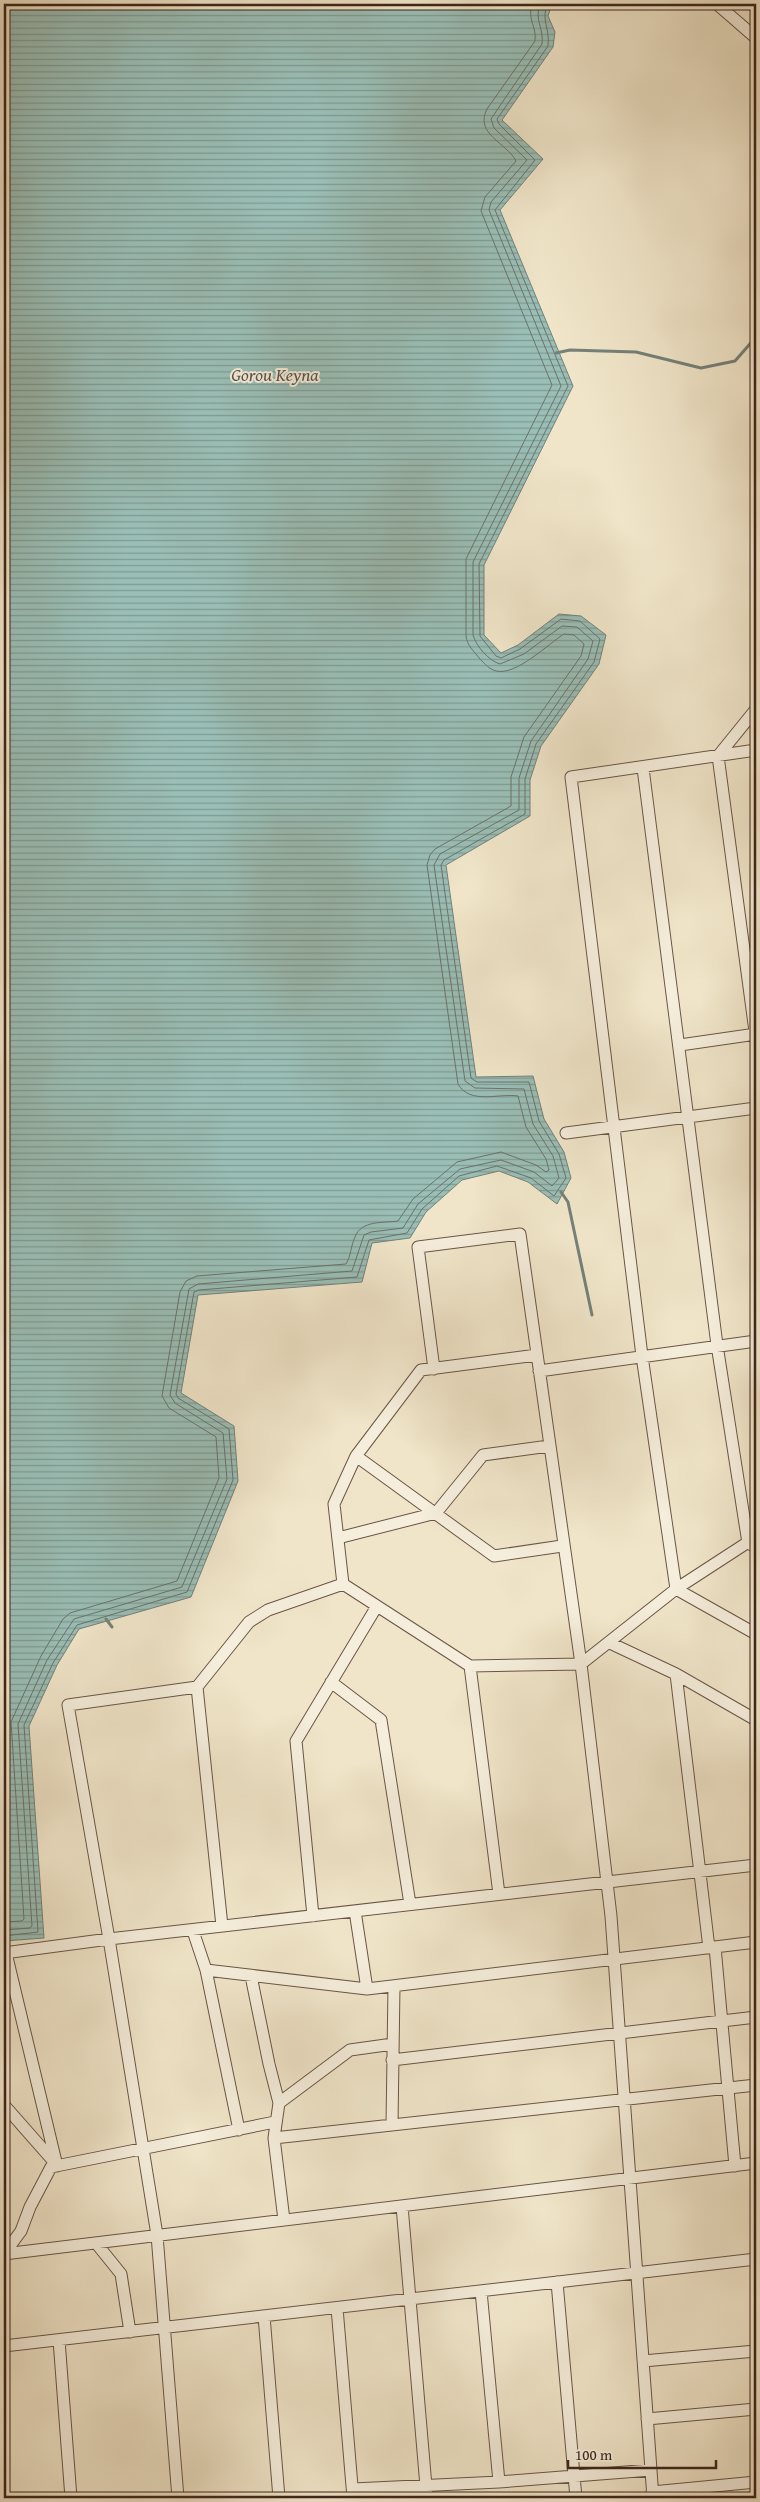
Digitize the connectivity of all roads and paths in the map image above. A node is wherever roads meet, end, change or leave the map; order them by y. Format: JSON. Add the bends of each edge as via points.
{"nodes":[{"id":1,"x":716,"y":4,"type":"edge"},
{"id":2,"x":756,"y":38,"type":"edge"},
{"id":3,"x":756,"y":709,"type":"edge"},
{"id":4,"x":756,"y":750,"type":"edge"},
{"id":5,"x":718,"y":756,"type":"junction"},
{"id":6,"x":643,"y":768,"type":"junction"},
{"id":7,"x":756,"y":1034,"type":"edge"},
{"id":8,"x":756,"y":1039,"type":"edge"},
{"id":9,"x":680,"y":1045,"type":"junction"},
{"id":10,"x":756,"y":1108,"type":"edge"},
{"id":11,"x":689,"y":1117,"type":"junction"},
{"id":12,"x":614,"y":1127,"type":"junction"},
{"id":13,"x":566,"y":1133,"type":"dead end"},
{"id":14,"x":756,"y":1341,"type":"edge"},
{"id":15,"x":717,"y":1345,"type":"junction"},
{"id":16,"x":537,"y":1355,"type":"junction"},
{"id":17,"x":642,"y":1356,"type":"junction"},
{"id":18,"x":434,"y":1369,"type":"junction"},
{"id":19,"x":539,"y":1371,"type":"junction"},
{"id":20,"x":549,"y":1446,"type":"junction"},
{"id":21,"x":356,"y":1456,"type":"junction"},
{"id":22,"x":436,"y":1513,"type":"junction"},
{"id":23,"x":338,"y":1538,"type":"junction"},
{"id":24,"x":754,"y":1543,"type":"edge"},
{"id":25,"x":562,"y":1546,"type":"junction"},
{"id":26,"x":343,"y":1584,"type":"junction"},
{"id":27,"x":676,"y":1589,"type":"junction"},
{"id":28,"x":377,"y":1606,"type":"junction"},
{"id":29,"x":756,"y":1634,"type":"edge"},
{"id":30,"x":610,"y":1642,"type":"junction"},
{"id":31,"x":581,"y":1664,"type":"junction"},
{"id":32,"x":470,"y":1666,"type":"junction"},
{"id":33,"x":676,"y":1674,"type":"junction"},
{"id":34,"x":331,"y":1682,"type":"junction"},
{"id":35,"x":197,"y":1687,"type":"junction"},
{"id":36,"x":756,"y":1720,"type":"edge"},
{"id":37,"x":756,"y":1865,"type":"edge"},
{"id":38,"x":699,"y":1871,"type":"junction"},
{"id":39,"x":606,"y":1882,"type":"junction"},
{"id":40,"x":499,"y":1894,"type":"junction"},
{"id":41,"x":410,"y":1904,"type":"junction"},
{"id":42,"x":355,"y":1911,"type":"junction"},
{"id":43,"x":313,"y":1916,"type":"junction"},
{"id":44,"x":222,"y":1926,"type":"junction"},
{"id":45,"x":193,"y":1931,"type":"junction"},
{"id":46,"x":109,"y":1939,"type":"junction"},
{"id":47,"x":756,"y":1942,"type":"edge"},
{"id":48,"x":712,"y":1948,"type":"junction"},
{"id":49,"x":5,"y":1953,"type":"edge"},
{"id":50,"x":614,"y":1960,"type":"junction"},
{"id":51,"x":206,"y":1970,"type":"junction"},
{"id":52,"x":252,"y":1976,"type":"junction"},
{"id":53,"x":394,"y":1986,"type":"junction"},
{"id":54,"x":367,"y":1989,"type":"junction"},
{"id":55,"x":756,"y":2017,"type":"edge"},
{"id":56,"x":722,"y":2021,"type":"junction"},
{"id":57,"x":620,"y":2033,"type":"junction"},
{"id":58,"x":393,"y":2044,"type":"junction"},
{"id":59,"x":392,"y":2060,"type":"junction"},
{"id":60,"x":756,"y":2085,"type":"edge"},
{"id":61,"x":728,"y":2088,"type":"junction"},
{"id":62,"x":624,"y":2100,"type":"junction"},
{"id":63,"x":279,"y":2103,"type":"junction"},
{"id":64,"x":4,"y":2105,"type":"edge"},
{"id":65,"x":275,"y":2122,"type":"junction"},
{"id":66,"x":392,"y":2125,"type":"junction"},
{"id":67,"x":239,"y":2130,"type":"junction"},
{"id":68,"x":274,"y":2138,"type":"junction"},
{"id":69,"x":142,"y":2149,"type":"junction"},
{"id":70,"x":756,"y":2163,"type":"edge"},
{"id":71,"x":57,"y":2166,"type":"junction"},
{"id":72,"x":735,"y":2166,"type":"junction"},
{"id":73,"x":630,"y":2179,"type":"junction"},
{"id":74,"x":402,"y":2206,"type":"junction"},
{"id":75,"x":284,"y":2220,"type":"junction"},
{"id":76,"x":157,"y":2235,"type":"junction"},
{"id":77,"x":96,"y":2242,"type":"junction"},
{"id":78,"x":4,"y":2254,"type":"edge"},
{"id":79,"x":756,"y":2259,"type":"edge"},
{"id":80,"x":637,"y":2272,"type":"junction"},
{"id":81,"x":557,"y":2282,"type":"junction"},
{"id":82,"x":481,"y":2291,"type":"junction"},
{"id":83,"x":411,"y":2299,"type":"junction"},
{"id":84,"x":337,"y":2308,"type":"junction"},
{"id":85,"x":264,"y":2316,"type":"junction"},
{"id":86,"x":164,"y":2328,"type":"junction"},
{"id":87,"x":130,"y":2332,"type":"junction"},
{"id":88,"x":59,"y":2340,"type":"junction"},
{"id":89,"x":4,"y":2346,"type":"edge"},
{"id":90,"x":756,"y":2351,"type":"edge"},
{"id":91,"x":643,"y":2361,"type":"junction"},
{"id":92,"x":756,"y":2409,"type":"edge"},
{"id":93,"x":647,"y":2419,"type":"junction"},
{"id":94,"x":651,"y":2470,"type":"junction"},
{"id":95,"x":574,"y":2477,"type":"junction"},
{"id":96,"x":499,"y":2482,"type":"junction"},
{"id":97,"x":756,"y":2482,"type":"edge"},
{"id":98,"x":426,"y":2486,"type":"junction"},
{"id":99,"x":353,"y":2494,"type":"edge"},
{"id":100,"x":653,"y":2495,"type":"edge"},
{"id":101,"x":71,"y":2498,"type":"edge"},
{"id":102,"x":178,"y":2498,"type":"edge"},
{"id":103,"x":279,"y":2498,"type":"edge"},
{"id":104,"x":427,"y":2498,"type":"edge"},
{"id":105,"x":576,"y":2498,"type":"edge"}],
"edges":[{"from":1,"to":2,"type":"street"},
{"from":3,"to":5,"type":"street"},
{"from":4,"to":5,"type":"street"},
{"from":5,"to":6,"type":"street"},
{"from":5,"to":7,"type":"street"},
{"from":6,"to":9,"type":"street"},
{"from":6,"to":12,"type":"street","via":[[571,777]]},
{"from":7,"to":8,"type":"street"},
{"from":7,"to":9,"type":"street"},
{"from":9,"to":11,"type":"street"},
{"from":10,"to":11,"type":"street"},
{"from":11,"to":12,"type":"street"},
{"from":11,"to":15,"type":"street"},
{"from":12,"to":13,"type":"street"},
{"from":12,"to":17,"type":"street"},
{"from":14,"to":15,"type":"street"},
{"from":15,"to":17,"type":"street"},
{"from":15,"to":24,"type":"street"},
{"from":16,"to":18,"type":"street"},
{"from":16,"to":18,"type":"street","via":[[520,1234],[418,1247]]},
{"from":16,"to":19,"type":"street"},
{"from":17,"to":19,"type":"street"},
{"from":17,"to":27,"type":"street"},
{"from":18,"to":21,"type":"street","via":[[421,1370]]},
{"from":19,"to":20,"type":"street"},
{"from":20,"to":22,"type":"street","via":[[483,1455]]},
{"from":20,"to":25,"type":"street"},
{"from":21,"to":22,"type":"street"},
{"from":21,"to":23,"type":"street","via":[[334,1504]]},
{"from":22,"to":23,"type":"street"},
{"from":22,"to":25,"type":"street","via":[[494,1556]]},
{"from":23,"to":26,"type":"street"},
{"from":24,"to":27,"type":"street"},
{"from":25,"to":31,"type":"street"},
{"from":26,"to":28,"type":"street"},
{"from":26,"to":35,"type":"street","via":[[268,1610],[249,1622]]},
{"from":27,"to":29,"type":"street"},
{"from":27,"to":30,"type":"street"},
{"from":28,"to":32,"type":"street"},
{"from":28,"to":34,"type":"street"},
{"from":30,"to":31,"type":"street"},
{"from":30,"to":33,"type":"street"},
{"from":31,"to":32,"type":"street"},
{"from":31,"to":39,"type":"street"},
{"from":32,"to":40,"type":"street"},
{"from":33,"to":36,"type":"street"},
{"from":33,"to":38,"type":"street"},
{"from":34,"to":41,"type":"street","via":[[381,1720]]},
{"from":34,"to":43,"type":"street","via":[[296,1741]]},
{"from":35,"to":44,"type":"street"},
{"from":35,"to":46,"type":"street","via":[[68,1705]]},
{"from":37,"to":38,"type":"street"},
{"from":38,"to":39,"type":"street"},
{"from":38,"to":48,"type":"street"},
{"from":39,"to":40,"type":"street"},
{"from":39,"to":50,"type":"street"},
{"from":40,"to":41,"type":"street"},
{"from":41,"to":42,"type":"street"},
{"from":42,"to":43,"type":"street"},
{"from":42,"to":54,"type":"street"},
{"from":43,"to":44,"type":"street"},
{"from":44,"to":45,"type":"street"},
{"from":45,"to":46,"type":"street"},
{"from":45,"to":51,"type":"street"},
{"from":46,"to":49,"type":"street"},
{"from":46,"to":69,"type":"street"},
{"from":47,"to":48,"type":"street"},
{"from":48,"to":50,"type":"street"},
{"from":48,"to":56,"type":"street"},
{"from":49,"to":71,"type":"street"},
{"from":50,"to":53,"type":"street"},
{"from":50,"to":57,"type":"street"},
{"from":51,"to":52,"type":"street"},
{"from":51,"to":67,"type":"street"},
{"from":52,"to":54,"type":"street"},
{"from":52,"to":63,"type":"street"},
{"from":53,"to":54,"type":"street"},
{"from":53,"to":58,"type":"street"},
{"from":55,"to":56,"type":"street"},
{"from":56,"to":57,"type":"street"},
{"from":56,"to":61,"type":"street"},
{"from":57,"to":59,"type":"street"},
{"from":57,"to":62,"type":"street"},
{"from":58,"to":59,"type":"street"},
{"from":58,"to":63,"type":"street","via":[[350,2050]]},
{"from":59,"to":66,"type":"street"},
{"from":60,"to":61,"type":"street"},
{"from":61,"to":62,"type":"street"},
{"from":61,"to":72,"type":"street"},
{"from":62,"to":66,"type":"street"},
{"from":62,"to":73,"type":"street"},
{"from":63,"to":65,"type":"street"},
{"from":64,"to":71,"type":"street"},
{"from":65,"to":67,"type":"street"},
{"from":65,"to":68,"type":"street"},
{"from":66,"to":68,"type":"street"},
{"from":67,"to":69,"type":"street"},
{"from":68,"to":75,"type":"street"},
{"from":69,"to":71,"type":"street"},
{"from":69,"to":76,"type":"street"},
{"from":70,"to":72,"type":"street"},
{"from":71,"to":78,"type":"street","via":[[51,2167],[21,2231]]},
{"from":72,"to":73,"type":"street"},
{"from":73,"to":74,"type":"street"},
{"from":73,"to":80,"type":"street"},
{"from":74,"to":75,"type":"street"},
{"from":74,"to":83,"type":"street"},
{"from":75,"to":76,"type":"street"},
{"from":76,"to":77,"type":"street"},
{"from":76,"to":86,"type":"street"},
{"from":77,"to":78,"type":"street"},
{"from":77,"to":87,"type":"street","via":[[121,2274]]},
{"from":79,"to":80,"type":"street"},
{"from":80,"to":81,"type":"street"},
{"from":80,"to":91,"type":"street"},
{"from":81,"to":82,"type":"street"},
{"from":81,"to":95,"type":"street"},
{"from":82,"to":83,"type":"street"},
{"from":82,"to":96,"type":"street"},
{"from":83,"to":84,"type":"street"},
{"from":83,"to":98,"type":"street"},
{"from":84,"to":85,"type":"street"},
{"from":84,"to":99,"type":"street"},
{"from":85,"to":86,"type":"street"},
{"from":85,"to":103,"type":"street"},
{"from":86,"to":87,"type":"street"},
{"from":86,"to":102,"type":"street"},
{"from":87,"to":88,"type":"street"},
{"from":88,"to":89,"type":"street"},
{"from":88,"to":101,"type":"street"},
{"from":90,"to":91,"type":"street"},
{"from":91,"to":93,"type":"street"},
{"from":92,"to":93,"type":"street"},
{"from":93,"to":94,"type":"street"},
{"from":94,"to":95,"type":"street"},
{"from":94,"to":100,"type":"street"},
{"from":95,"to":96,"type":"street"},
{"from":95,"to":105,"type":"street"},
{"from":96,"to":98,"type":"street"},
{"from":97,"to":100,"type":"street"},
{"from":98,"to":99,"type":"street"},
{"from":98,"to":104,"type":"street"}]}
